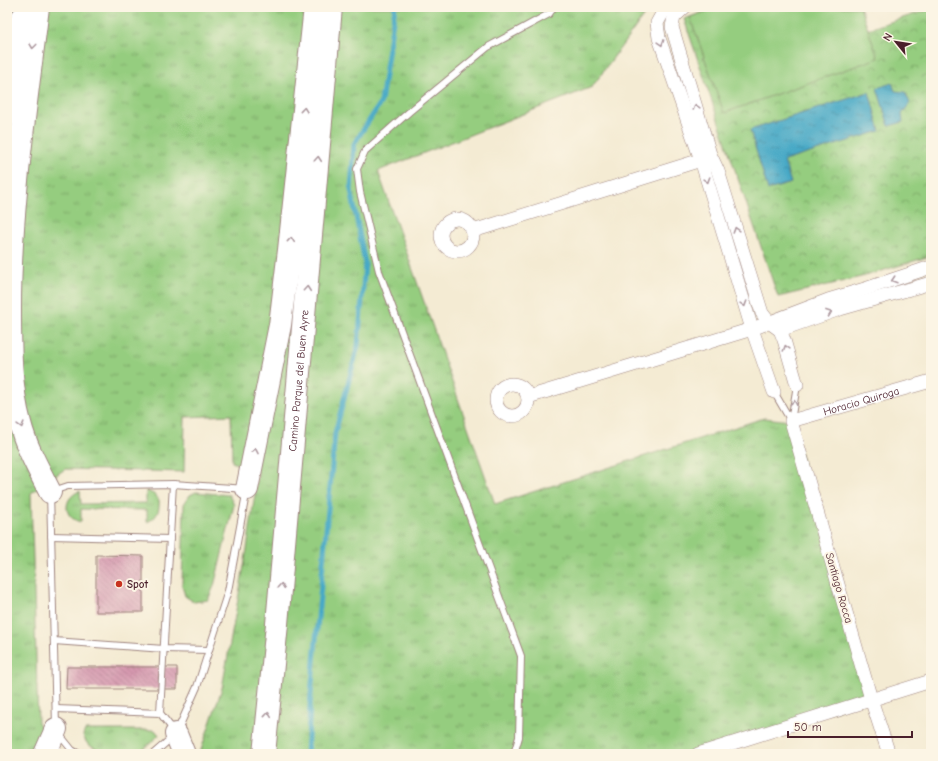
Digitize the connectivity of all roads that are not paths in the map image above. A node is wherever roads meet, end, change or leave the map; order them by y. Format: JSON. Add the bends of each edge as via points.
{"nodes":[{"id":1,"x":25,"y":7,"type":"edge"},
{"id":2,"x":38,"y":7,"type":"edge"},
{"id":3,"x":315,"y":7,"type":"edge"},
{"id":4,"x":331,"y":7,"type":"edge"},
{"id":5,"x":554,"y":7,"type":"edge"},
{"id":6,"x":666,"y":7,"type":"edge"},
{"id":7,"x":684,"y":7,"type":"edge"},
{"id":8,"x":7,"y":115,"type":"edge"},
{"id":9,"x":706,"y":157,"type":"junction"},
{"id":10,"x":473,"y":231,"type":"dead end"},
{"id":11,"x":931,"y":267,"type":"edge"},
{"id":12,"x":931,"y":282,"type":"edge"},
{"id":13,"x":774,"y":326,"type":"junction"},
{"id":14,"x":752,"y":329,"type":"junction"},
{"id":15,"x":931,"y":381,"type":"edge"},
{"id":16,"x":797,"y":385,"type":"joint"},
{"id":17,"x":774,"y":392,"type":"joint"},
{"id":18,"x":528,"y":397,"type":"dead end"},
{"id":19,"x":791,"y":421,"type":"junction"},
{"id":20,"x":173,"y":484,"type":"junction"},
{"id":21,"x":247,"y":489,"type":"junction"},
{"id":22,"x":50,"y":492,"type":"junction"},
{"id":23,"x":51,"y":536,"type":"junction"},
{"id":24,"x":170,"y":538,"type":"junction"},
{"id":25,"x":54,"y":641,"type":"junction"},
{"id":26,"x":164,"y":649,"type":"junction"},
{"id":27,"x":209,"y":650,"type":"junction"},
{"id":28,"x":931,"y":681,"type":"edge"},
{"id":29,"x":871,"y":699,"type":"junction"},
{"id":30,"x":160,"y":713,"type":"junction"},
{"id":31,"x":56,"y":719,"type":"junction"},
{"id":32,"x":176,"y":734,"type":"junction"},
{"id":33,"x":45,"y":754,"type":"edge"},
{"id":34,"x":79,"y":754,"type":"edge"},
{"id":35,"x":153,"y":754,"type":"edge"},
{"id":36,"x":184,"y":754,"type":"edge"},
{"id":37,"x":264,"y":754,"type":"edge"},
{"id":38,"x":514,"y":754,"type":"edge"},
{"id":39,"x":698,"y":754,"type":"edge"},
{"id":40,"x":889,"y":754,"type":"edge"}],
"edges":[{"from":1,"to":8,"type":"highway"},
{"from":2,"to":22,"type":"highway","one_way":true,"via":[[15,188],[10,265],[10,347],[20,423],[30,452]]},
{"from":21,"to":3,"type":"highway","one_way":true,"via":[[280,325]]},
{"from":37,"to":4,"type":"highway","name":"Camino Parque del Buen Ayre","one_way":true},
{"from":5,"to":38,"type":"lane","via":[[549,14],[488,47],[365,151],[357,169],[378,271],[521,656],[519,738]]},
{"from":6,"to":9,"type":"street","one_way":true,"via":[[657,23],[659,38]]},
{"from":9,"to":7,"type":"street","one_way":true,"via":[[672,27],[674,17]]},
{"from":9,"to":10,"type":"street"},
{"from":13,"to":9,"type":"street","one_way":true,"via":[[762,312],[718,171]]},
{"from":9,"to":14,"type":"street","one_way":true},
{"from":11,"to":13,"type":"street","one_way":true,"via":[[828,300]]},
{"from":13,"to":12,"type":"street","one_way":true},
{"from":13,"to":14,"type":"street"},
{"from":16,"to":13,"type":"street","one_way":true,"via":[[784,340]]},
{"from":14,"to":17,"type":"street"},
{"from":14,"to":18,"type":"street"},
{"from":15,"to":19,"type":"street","name":"Horacio Quiroga"},
{"from":19,"to":16,"type":"lane","one_way":true},
{"from":17,"to":19,"type":"lane"},
{"from":19,"to":29,"type":"street","name":"Santiago Rocca"},
{"from":20,"to":21,"type":"lane"},
{"from":20,"to":22,"type":"lane","via":[[68,486]]},
{"from":20,"to":24,"type":"lane"},
{"from":21,"to":27,"type":"lane","via":[[228,591]]},
{"from":22,"to":23,"type":"lane"},
{"from":23,"to":24,"type":"lane"},
{"from":23,"to":25,"type":"lane"},
{"from":24,"to":26,"type":"lane"},
{"from":25,"to":26,"type":"lane"},
{"from":25,"to":31,"type":"lane"},
{"from":26,"to":27,"type":"lane"},
{"from":26,"to":30,"type":"lane"},
{"from":27,"to":32,"type":"lane","via":[[197,687]]},
{"from":28,"to":29,"type":"street"},
{"from":29,"to":39,"type":"street"},
{"from":29,"to":40,"type":"street","name":"Santiago Rocca"},
{"from":30,"to":31,"type":"lane"},
{"from":30,"to":32,"type":"lane"},
{"from":31,"to":33,"type":"highway"},
{"from":31,"to":34,"type":"lane","via":[[72,750]]},
{"from":32,"to":35,"type":"lane"},
{"from":32,"to":36,"type":"highway"}]}
